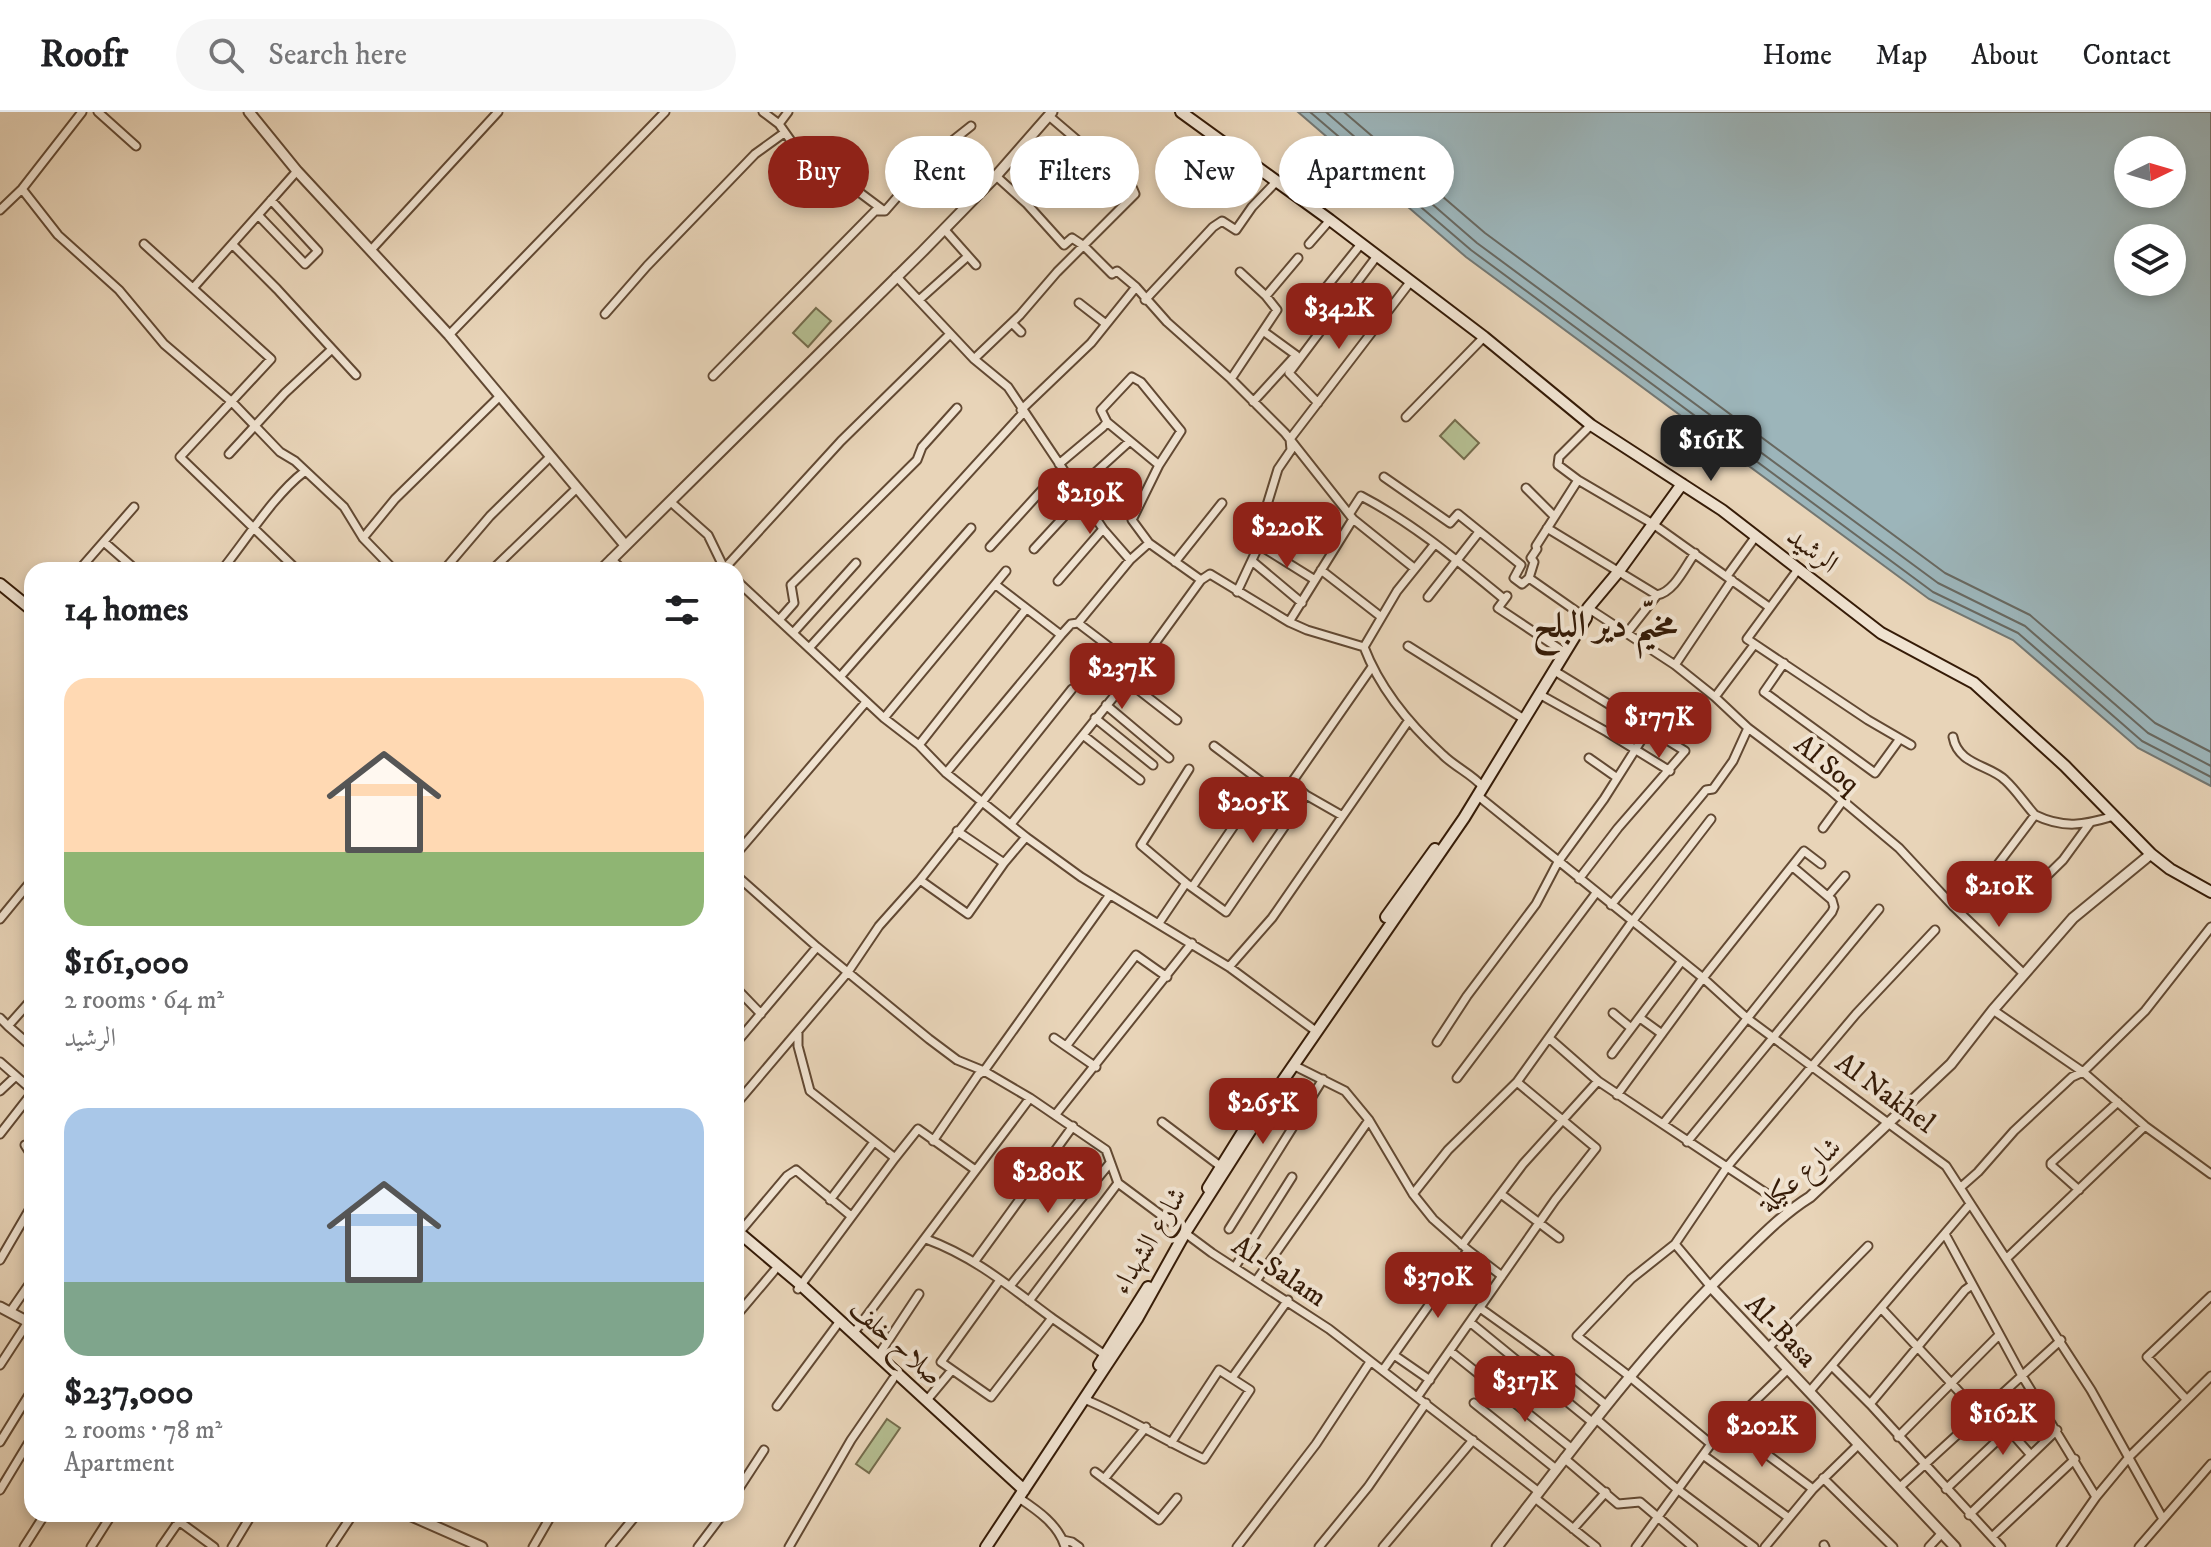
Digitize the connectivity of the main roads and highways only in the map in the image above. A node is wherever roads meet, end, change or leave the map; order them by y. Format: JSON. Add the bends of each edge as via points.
{"nodes":[{"id":1,"x":1181,"y":112,"type":"edge"},
{"id":2,"x":1682,"y":484,"type":"junction"},
{"id":3,"x":0,"y":577,"type":"edge"},
{"id":4,"x":0,"y":584,"type":"edge"},
{"id":5,"x":24,"y":596,"type":"edge"},
{"id":6,"x":24,"y":604,"type":"edge"},
{"id":7,"x":2211,"y":892,"type":"edge"},
{"id":8,"x":1314,"y":1030,"type":"junction"},
{"id":9,"x":1184,"y":1232,"type":"junction"},
{"id":10,"x":744,"y":1242,"type":"edge"},
{"id":11,"x":744,"y":1243,"type":"edge"},
{"id":12,"x":800,"y":1287,"type":"junction"},
{"id":13,"x":1020,"y":1492,"type":"junction"},
{"id":14,"x":980,"y":1547,"type":"edge"},
{"id":15,"x":986,"y":1547,"type":"edge"}],
"edges":[{"from":1,"to":2,"type":"main road","name":"الرشيد","via":[[1411,281],[1591,425]]},
{"from":2,"to":7,"type":"main road","name":"الرشيد","via":[[1881,633],[1974,683],[2151,854]]},
{"from":2,"to":8,"type":"main road","name":"شارع الشهداء","via":[[1587,613],[1427,874]]},
{"from":3,"to":5,"type":"main road"},
{"from":4,"to":6,"type":"main road"},
{"from":8,"to":9,"type":"main road","name":"شارع الشهداء"},
{"from":8,"to":9,"type":"main road","name":"شارع الشهداء","via":[[1220,1166]]},
{"from":9,"to":13,"type":"main road","name":"شارع الشهداء"},
{"from":9,"to":13,"type":"main road","name":"شارع الشهداء","via":[[1137,1319]]},
{"from":10,"to":12,"type":"main road","name":"صلاح خلف"},
{"from":11,"to":12,"type":"main road"},
{"from":12,"to":13,"type":"main road","name":"صلاح خلف"},
{"from":12,"to":13,"type":"main road"},
{"from":13,"to":14,"type":"main road","name":"شارع الشهداء"},
{"from":13,"to":15,"type":"main road","name":"شارع الشهداء"}]}
